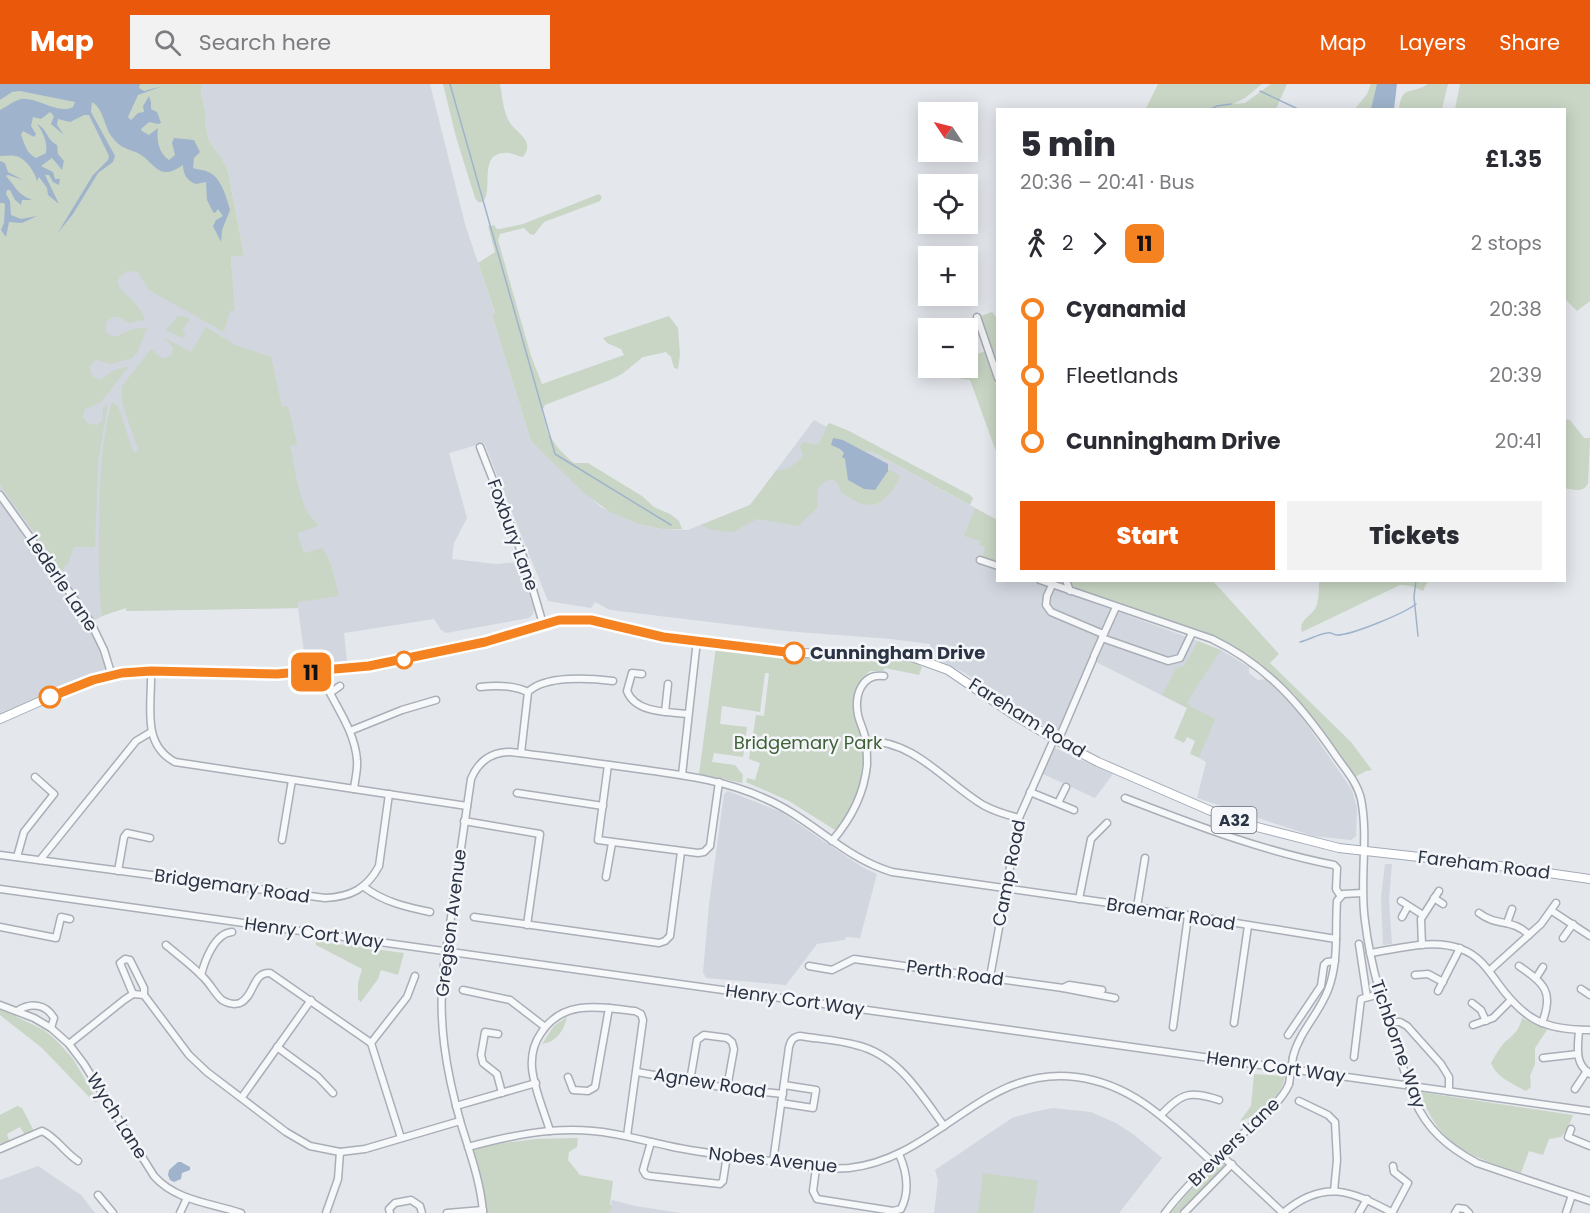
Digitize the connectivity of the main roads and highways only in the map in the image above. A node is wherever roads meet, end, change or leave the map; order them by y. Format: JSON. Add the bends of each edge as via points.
{"nodes":[{"id":1,"x":0,"y":719,"type":"edge"},
{"id":2,"x":1590,"y":879,"type":"edge"}],
"edges":[{"from":1,"to":2,"type":"main road","name":"Fareham Road","number":"A32","via":[[68,689],[112,676],[151,671],[277,674],[369,666],[485,642],[559,620],[591,620],[652,635],[797,653],[912,657],[948,670],[1056,740],[1098,762],[1252,826],[1365,852]]}]}
